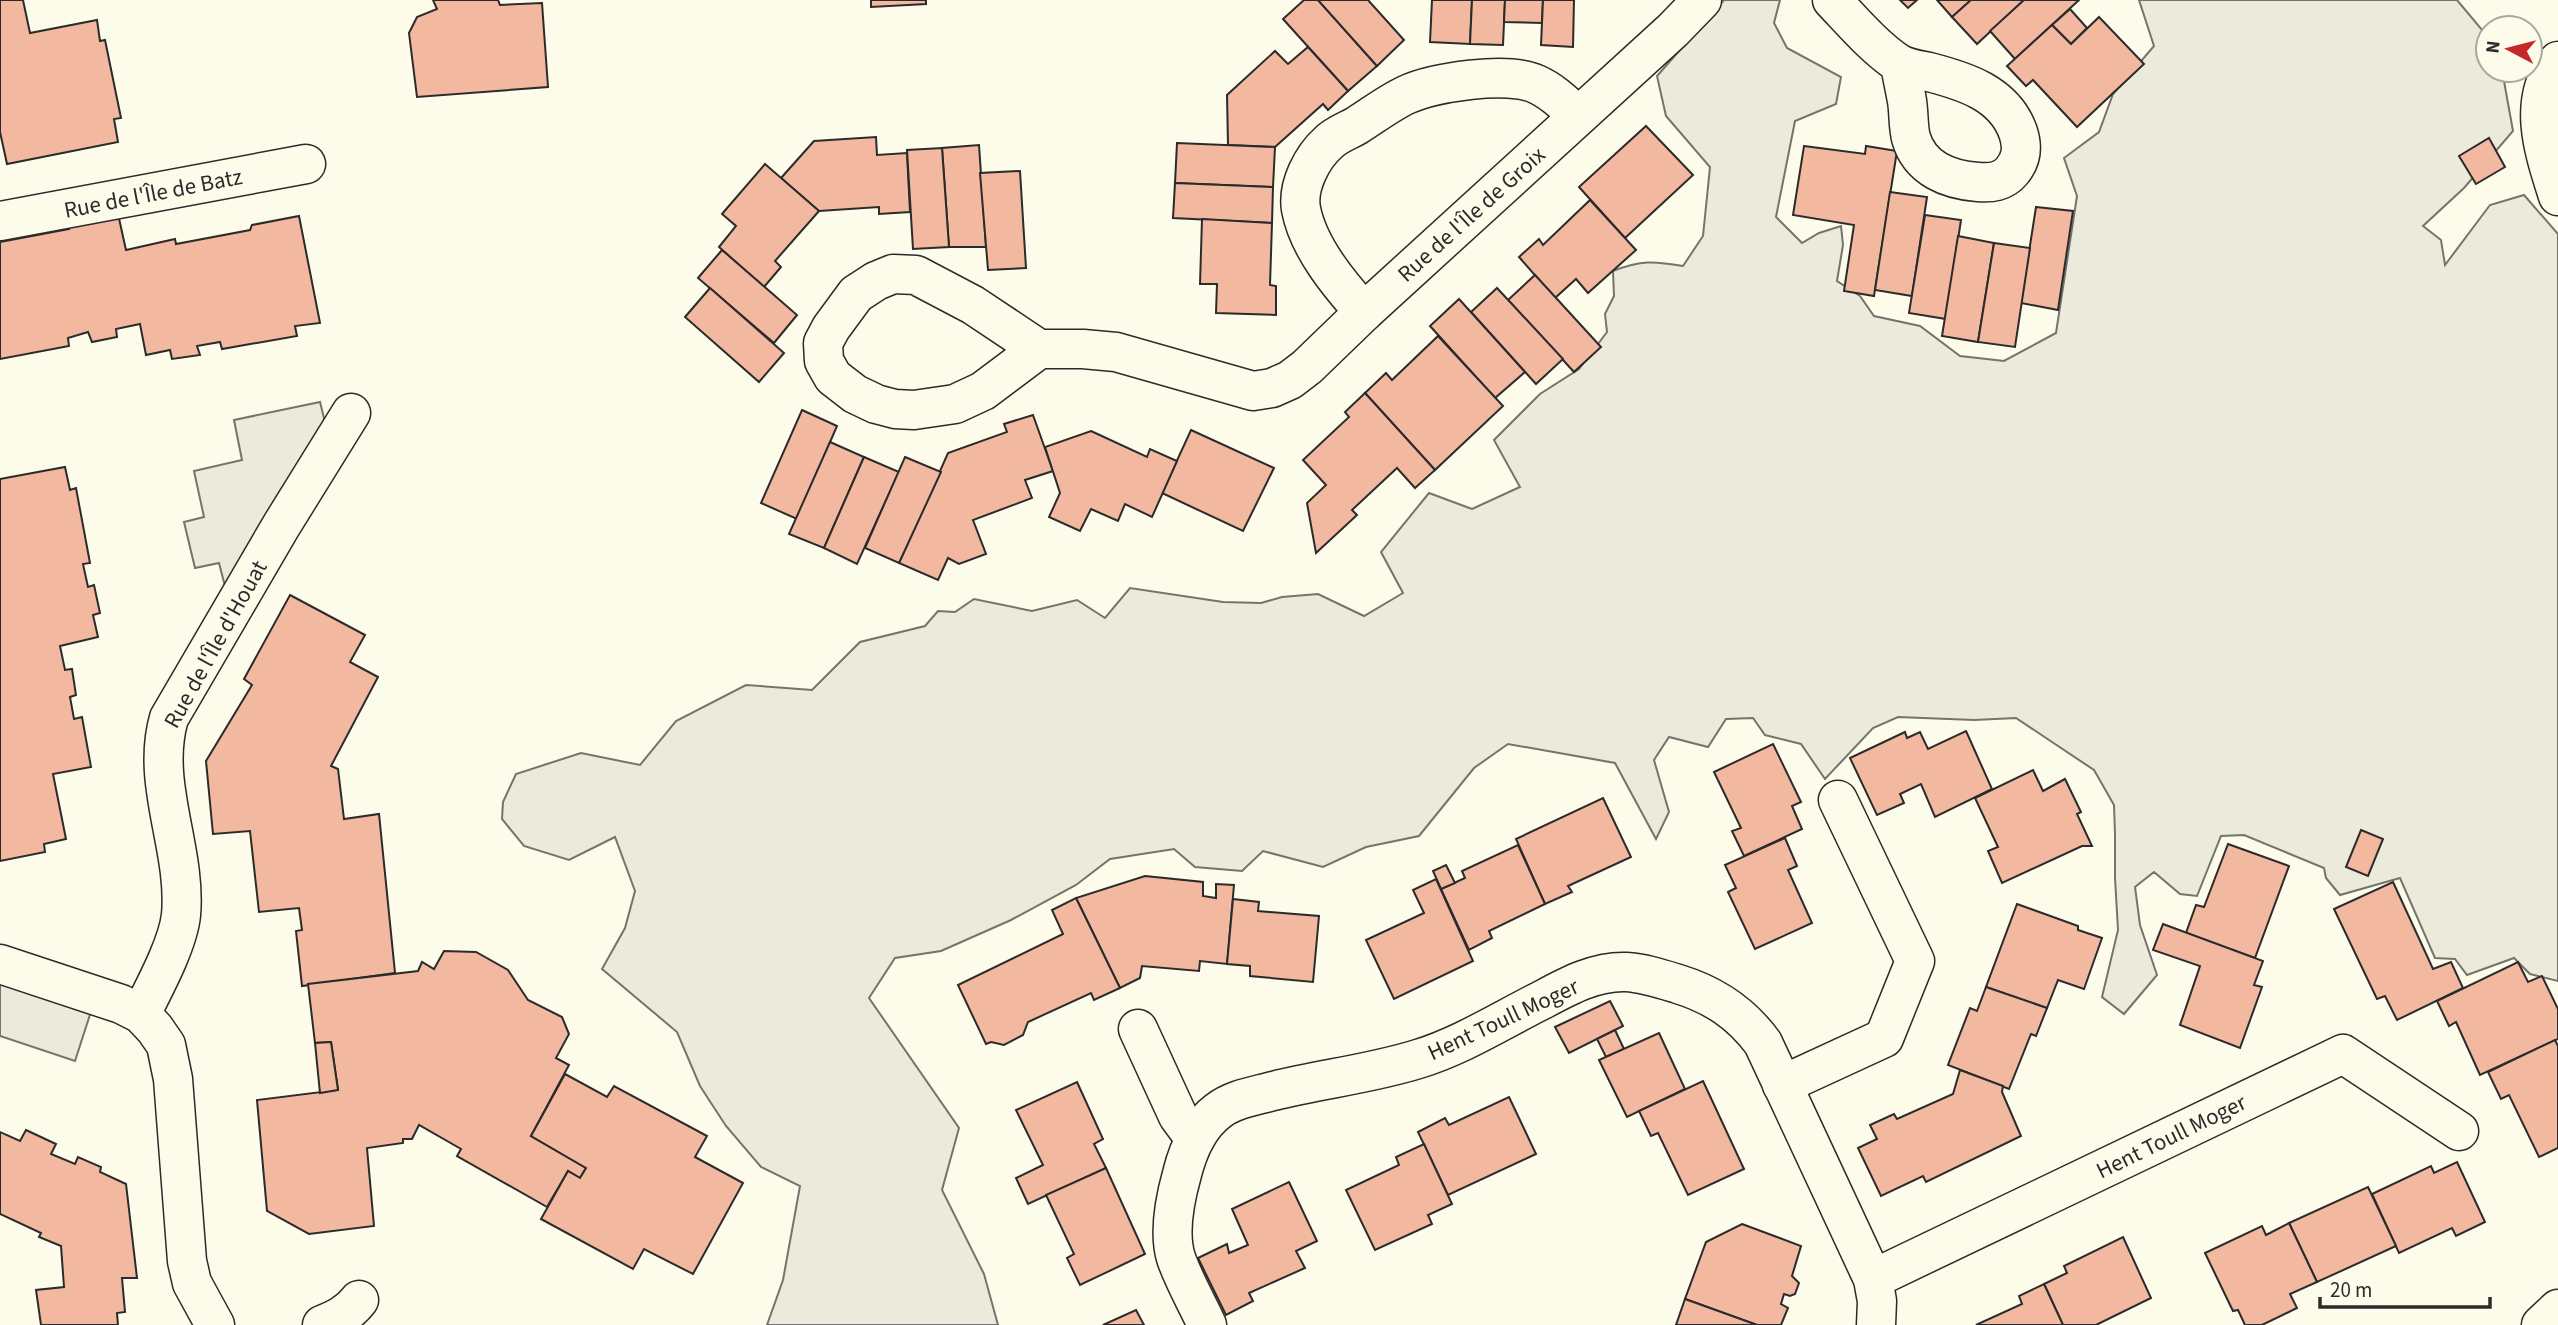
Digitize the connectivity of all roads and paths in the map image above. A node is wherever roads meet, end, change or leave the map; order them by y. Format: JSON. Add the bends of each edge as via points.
{"nodes":[{"id":1,"x":1702,"y":0,"type":"edge"},
{"id":2,"x":1832,"y":0,"type":"edge"},
{"id":3,"x":2558,"y":61,"type":"edge"},
{"id":4,"x":1900,"y":64,"type":"dead end"},
{"id":5,"x":1578,"y":117,"type":"junction"},
{"id":6,"x":306,"y":164,"type":"dead end"},
{"id":7,"x":2558,"y":196,"type":"edge"},
{"id":8,"x":0,"y":221,"type":"edge"},
{"id":9,"x":1364,"y":312,"type":"junction"},
{"id":10,"x":1039,"y":349,"type":"junction"},
{"id":11,"x":351,"y":413,"type":"dead end"},
{"id":12,"x":1838,"y":800,"type":"dead end"},
{"id":13,"x":0,"y":964,"type":"edge"},
{"id":14,"x":141,"y":1014,"type":"junction"},
{"id":15,"x":1138,"y":1029,"type":"dead end"},
{"id":16,"x":1782,"y":1085,"type":"junction"},
{"id":17,"x":2459,"y":1131,"type":"dead end"},
{"id":18,"x":1195,"y":1139,"type":"junction"},
{"id":19,"x":1873,"y":1279,"type":"junction"},
{"id":20,"x":359,"y":1300,"type":"dead end"},
{"id":21,"x":2558,"y":1309,"type":"edge"},
{"id":22,"x":215,"y":1325,"type":"edge"},
{"id":23,"x":322,"y":1325,"type":"edge"},
{"id":24,"x":1207,"y":1325,"type":"edge"},
{"id":25,"x":1877,"y":1325,"type":"edge"},
{"id":26,"x":2541,"y":1325,"type":"edge"}],
"edges":[{"from":1,"to":5,"type":"street","name":"Rue de l'Île de Groix"},
{"from":2,"to":4,"type":"street"},
{"from":3,"to":7,"type":"street","via":[[2544,87],[2539,110],[2545,155]]},
{"from":5,"to":9,"type":"street","name":"Rue de l'Île de Groix"},
{"from":5,"to":9,"type":"street","via":[[1535,83],[1470,80],[1407,95],[1328,142],[1304,182],[1301,207],[1324,260]]},
{"from":6,"to":8,"type":"street","name":"Rue de l'Île de Batz"},
{"from":9,"to":10,"type":"street","name":"Rue de l'Île de Groix","via":[[1307,368],[1272,388],[1253,391],[1116,352]]},
{"from":10,"to":10,"type":"street","via":[[983,391],[955,404],[914,410],[876,404],[855,394],[833,377],[824,361],[823,343],[856,294],[893,274],[916,275],[951,292]]},
{"from":11,"to":14,"type":"street","name":"Rue de l'Île d'Houat","via":[[169,718],[163,753],[181,915],[176,937]]},
{"from":12,"to":16,"type":"street","via":[[1914,961],[1884,1038]]},
{"from":13,"to":14,"type":"street"},
{"from":14,"to":22,"type":"street","via":[[166,1045],[171,1064],[187,1261],[192,1283]]},
{"from":15,"to":18,"type":"street","via":[[1178,1116]]},
{"from":16,"to":18,"type":"street","name":"Hent Toull Moger","via":[[1763,1043],[1731,1008],[1653,977],[1605,974],[1577,981],[1421,1058],[1234,1102],[1218,1111]]},
{"from":16,"to":19,"type":"street","name":"Hent Toull Moger"},
{"from":17,"to":19,"type":"street","name":"Hent Toull Moger","via":[[2343,1054]]},
{"from":18,"to":24,"type":"street","name":"Hent Toull Moger","via":[[1187,1152],[1176,1199],[1174,1247]]},
{"from":19,"to":25,"type":"street","name":"Hent Toull Moger"},
{"from":20,"to":23,"type":"street","via":[[352,1309]]},
{"from":21,"to":26,"type":"street"}]}
